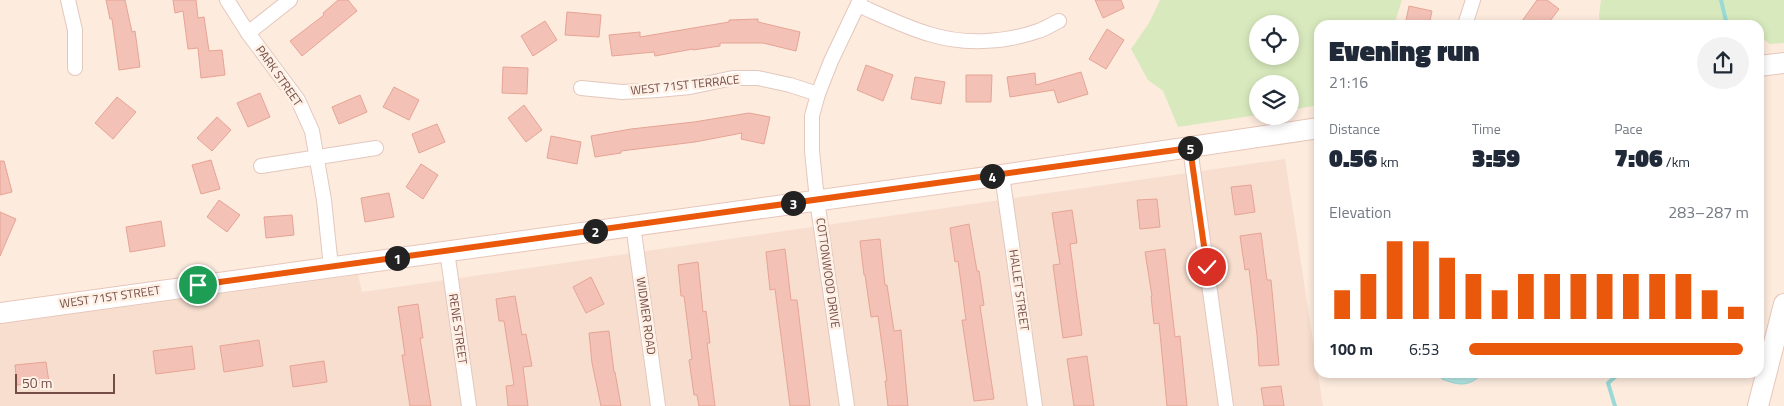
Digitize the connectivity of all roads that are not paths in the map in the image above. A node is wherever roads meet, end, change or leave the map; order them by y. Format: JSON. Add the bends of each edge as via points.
{"nodes":[{"id":1,"x":68,"y":0,"type":"edge"},
{"id":2,"x":227,"y":0,"type":"edge"},
{"id":3,"x":290,"y":0,"type":"edge"},
{"id":4,"x":1473,"y":0,"type":"edge"},
{"id":5,"x":859,"y":3,"type":"edge"},
{"id":6,"x":1467,"y":20,"type":"edge"},
{"id":7,"x":1059,"y":21,"type":"dead end"},
{"id":8,"x":248,"y":33,"type":"junction"},
{"id":9,"x":1784,"y":63,"type":"edge"},
{"id":10,"x":1764,"y":65,"type":"edge"},
{"id":11,"x":75,"y":68,"type":"dead end"},
{"id":12,"x":580,"y":88,"type":"dead end"},
{"id":13,"x":818,"y":94,"type":"junction"},
{"id":14,"x":1314,"y":129,"type":"edge"},
{"id":15,"x":376,"y":148,"type":"dead end"},
{"id":16,"x":1190,"y":148,"type":"junction"},
{"id":17,"x":317,"y":157,"type":"junction"},
{"id":18,"x":261,"y":166,"type":"dead end"},
{"id":19,"x":1002,"y":175,"type":"junction"},
{"id":20,"x":817,"y":200,"type":"junction"},
{"id":21,"x":633,"y":225,"type":"junction"},
{"id":22,"x":447,"y":252,"type":"junction"},
{"id":23,"x":330,"y":267,"type":"junction"},
{"id":24,"x":1784,"y":304,"type":"edge"},
{"id":25,"x":0,"y":313,"type":"edge"},
{"id":26,"x":469,"y":406,"type":"edge"},
{"id":27,"x":658,"y":406,"type":"edge"},
{"id":28,"x":847,"y":406,"type":"edge"},
{"id":29,"x":1035,"y":406,"type":"edge"},
{"id":30,"x":1226,"y":406,"type":"edge"},
{"id":31,"x":1758,"y":406,"type":"edge"}],
"edges":[{"from":1,"to":11,"type":"street","via":[[75,30]]},
{"from":2,"to":8,"type":"street","name":"PARK STREET"},
{"from":3,"to":8,"type":"street"},
{"from":4,"to":6,"type":"street"},
{"from":5,"to":7,"type":"street","via":[[928,34],[952,40],[1007,38],[1038,31]]},
{"from":5,"to":13,"type":"street","name":"COTTONWOOD DRIVE"},
{"from":8,"to":17,"type":"street","name":"PARK STREET","via":[[298,100],[312,131]]},
{"from":9,"to":10,"type":"street"},
{"from":12,"to":13,"type":"street","name":"WEST 71ST TERRACE","via":[[622,92],[658,90],[750,78]]},
{"from":13,"to":20,"type":"street","name":"COTTONWOOD DRIVE","via":[[812,116]]},
{"from":14,"to":16,"type":"street","name":"WEST 71ST STREET"},
{"from":15,"to":17,"type":"street"},
{"from":16,"to":19,"type":"street","name":"WEST 71ST STREET"},
{"from":16,"to":30,"type":"street"},
{"from":17,"to":18,"type":"street"},
{"from":17,"to":23,"type":"street","name":"PARK STREET"},
{"from":19,"to":20,"type":"street","name":"WEST 71ST STREET"},
{"from":19,"to":29,"type":"street","name":"HALLET STREET"},
{"from":20,"to":21,"type":"street","name":"WEST 71ST STREET"},
{"from":20,"to":28,"type":"street","name":"COTTONWOOD DRIVE"},
{"from":21,"to":22,"type":"street","name":"WEST 71ST STREET"},
{"from":21,"to":27,"type":"street","name":"WIDMER ROAD"},
{"from":22,"to":23,"type":"street","name":"WEST 71ST STREET"},
{"from":22,"to":26,"type":"street","name":"RENE STREET"},
{"from":23,"to":25,"type":"street","name":"WEST 71ST STREET"},
{"from":24,"to":31,"type":"street"}]}
